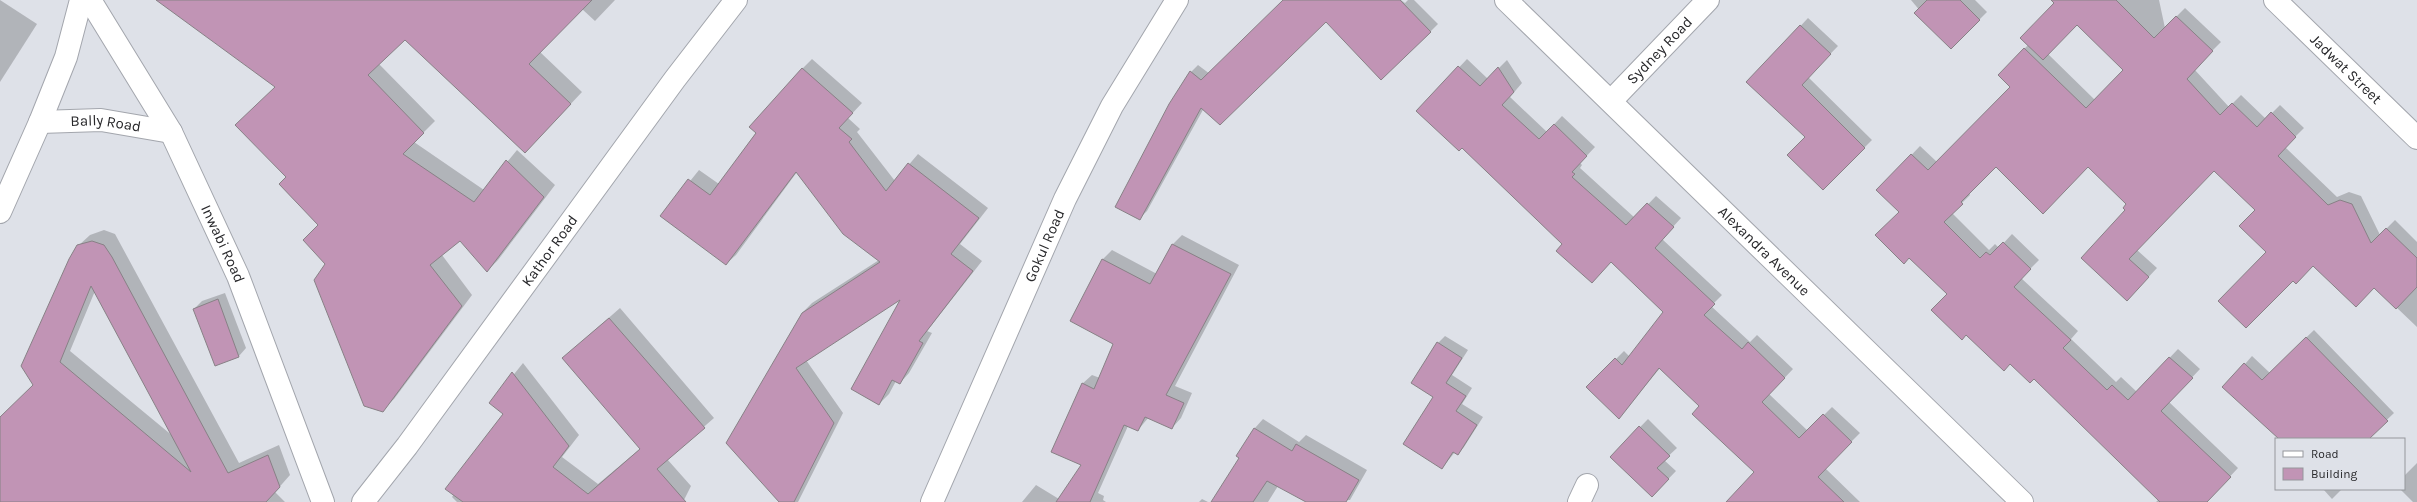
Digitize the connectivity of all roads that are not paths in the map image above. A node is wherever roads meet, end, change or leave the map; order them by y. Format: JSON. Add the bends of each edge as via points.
{"nodes":[{"id":1,"x":81,"y":0,"type":"edge"},
{"id":2,"x":90,"y":0,"type":"edge"},
{"id":3,"x":736,"y":0,"type":"edge"},
{"id":4,"x":1178,"y":0,"type":"edge"},
{"id":5,"x":1506,"y":0,"type":"edge"},
{"id":6,"x":1708,"y":0,"type":"edge"},
{"id":7,"x":2275,"y":0,"type":"edge"},
{"id":8,"x":1611,"y":101,"type":"junction"},
{"id":9,"x":40,"y":122,"type":"junction"},
{"id":10,"x":171,"y":132,"type":"junction"},
{"id":11,"x":2417,"y":138,"type":"edge"},
{"id":12,"x":0,"y":212,"type":"edge"},
{"id":13,"x":323,"y":502,"type":"edge"},
{"id":14,"x":363,"y":502,"type":"edge"},
{"id":15,"x":932,"y":502,"type":"edge"},
{"id":16,"x":2022,"y":502,"type":"edge"}],
"edges":[{"from":1,"to":9,"type":"street","via":[[66,57]]},
{"from":2,"to":10,"type":"street","name":"Inwabi Road"},
{"from":3,"to":14,"type":"street","name":"Kathor Road","via":[[674,79],[407,446]]},
{"from":4,"to":15,"type":"street","name":"Gokul Road","via":[[1112,106],[1065,199]]},
{"from":5,"to":8,"type":"street","name":"Alexandra Avenue"},
{"from":6,"to":8,"type":"street","name":"Sydney Road"},
{"from":7,"to":11,"type":"street","name":"Jadwat Street"},
{"from":8,"to":16,"type":"street","name":"Alexandra Avenue"},
{"from":9,"to":10,"type":"street","name":"Bally Road","via":[[101,120]]},
{"from":9,"to":12,"type":"street"},
{"from":10,"to":13,"type":"street","name":"Inwabi Road","via":[[238,276]]}]}
